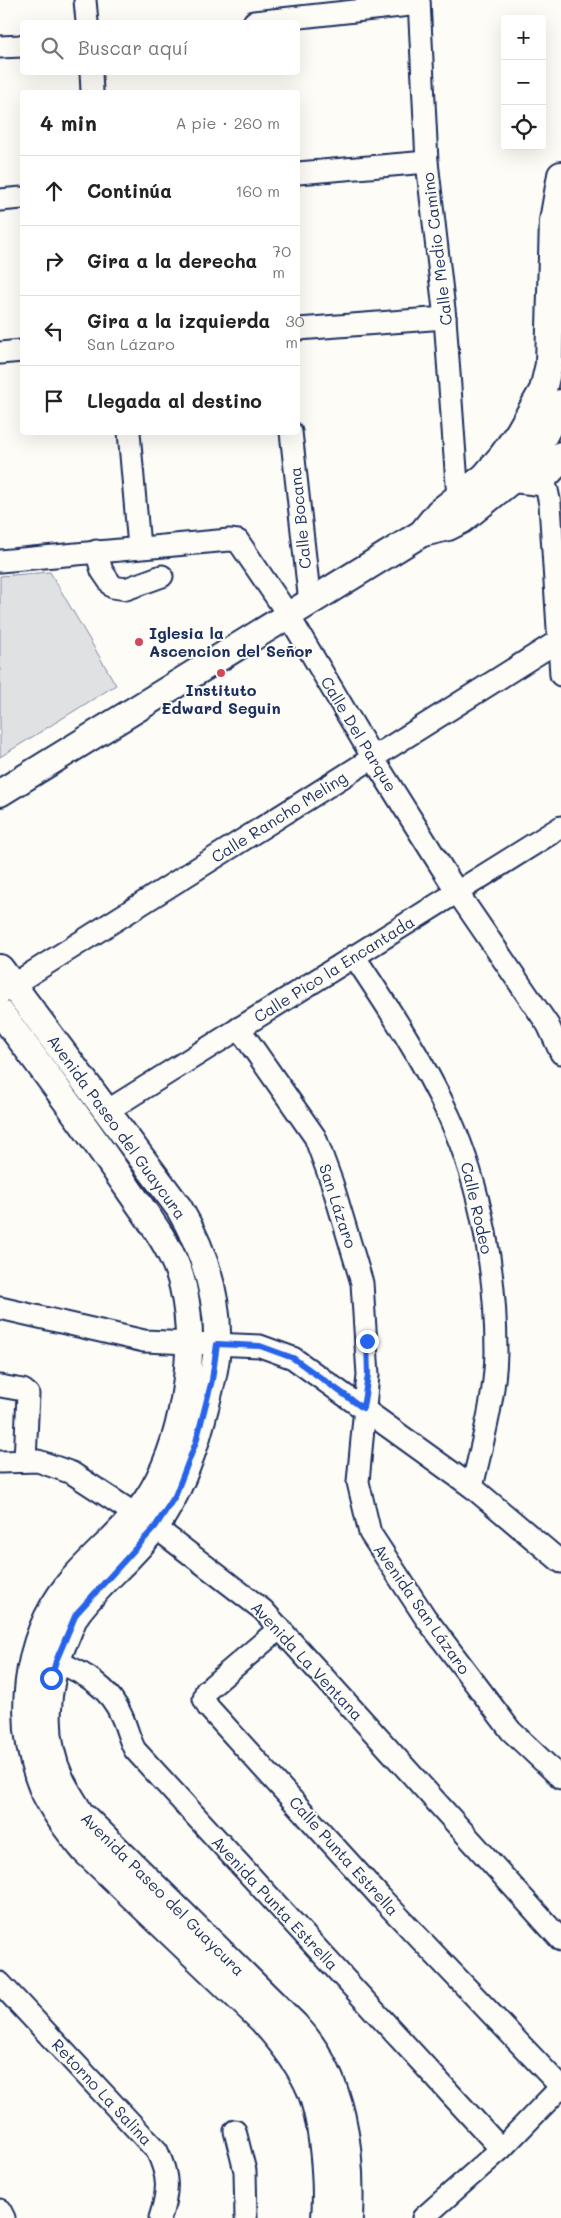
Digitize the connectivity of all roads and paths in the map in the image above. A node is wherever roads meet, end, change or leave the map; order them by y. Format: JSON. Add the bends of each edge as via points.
{"nodes":[{"id":1,"x":85,"y":0,"type":"edge"},
{"id":2,"x":419,"y":2,"type":"edge"},
{"id":3,"x":87,"y":20,"type":"edge"},
{"id":4,"x":270,"y":20,"type":"edge"},
{"id":5,"x":20,"y":46,"type":"edge"},
{"id":6,"x":0,"y":47,"type":"edge"},
{"id":7,"x":91,"y":75,"type":"edge"},
{"id":8,"x":92,"y":90,"type":"edge"},
{"id":9,"x":426,"y":162,"type":"junction"},
{"id":10,"x":300,"y":173,"type":"edge"},
{"id":11,"x":561,"y":175,"type":"edge"},
{"id":12,"x":20,"y":198,"type":"edge"},
{"id":13,"x":0,"y":200,"type":"edge"},
{"id":14,"x":445,"y":318,"type":"junction"},
{"id":15,"x":300,"y":328,"type":"edge"},
{"id":16,"x":20,"y":351,"type":"edge"},
{"id":17,"x":0,"y":353,"type":"edge"},
{"id":18,"x":561,"y":403,"type":"edge"},
{"id":19,"x":129,"y":435,"type":"edge"},
{"id":20,"x":291,"y":435,"type":"edge"},
{"id":21,"x":561,"y":455,"type":"edge"},
{"id":22,"x":512,"y":479,"type":"junction"},
{"id":23,"x":545,"y":493,"type":"junction"},
{"id":24,"x":458,"y":498,"type":"junction"},
{"id":25,"x":422,"y":533,"type":"junction"},
{"id":26,"x":139,"y":547,"type":"junction"},
{"id":27,"x":96,"y":551,"type":"junction"},
{"id":28,"x":0,"y":561,"type":"edge"},
{"id":29,"x":162,"y":576,"type":"dead end"},
{"id":30,"x":299,"y":610,"type":"junction"},
{"id":31,"x":558,"y":641,"type":"junction"},
{"id":32,"x":561,"y":675,"type":"edge"},
{"id":33,"x":372,"y":758,"type":"junction"},
{"id":34,"x":0,"y":793,"type":"edge"},
{"id":35,"x":561,"y":827,"type":"edge"},
{"id":36,"x":457,"y":892,"type":"junction"},
{"id":37,"x":354,"y":956,"type":"junction"},
{"id":38,"x":4,"y":982,"type":"edge"},
{"id":39,"x":0,"y":1012,"type":"edge"},
{"id":40,"x":239,"y":1028,"type":"junction"},
{"id":41,"x":561,"y":1053,"type":"edge"},
{"id":42,"x":107,"y":1110,"type":"junction"},
{"id":43,"x":0,"y":1308,"type":"edge"},
{"id":44,"x":189,"y":1344,"type":"junction"},
{"id":45,"x":217,"y":1344,"type":"junction"},
{"id":46,"x":0,"y":1386,"type":"edge"},
{"id":47,"x":363,"y":1408,"type":"junction"},
{"id":48,"x":25,"y":1461,"type":"junction"},
{"id":49,"x":0,"y":1462,"type":"edge"},
{"id":50,"x":472,"y":1487,"type":"junction"},
{"id":51,"x":145,"y":1521,"type":"junction"},
{"id":52,"x":561,"y":1562,"type":"edge"},
{"id":53,"x":280,"y":1628,"type":"junction"},
{"id":54,"x":56,"y":1661,"type":"junction"},
{"id":55,"x":561,"y":1778,"type":"edge"},
{"id":56,"x":561,"y":1940,"type":"edge"},
{"id":57,"x":0,"y":1983,"type":"edge"},
{"id":58,"x":561,"y":2087,"type":"edge"},
{"id":59,"x":235,"y":2131,"type":"dead end"},
{"id":60,"x":501,"y":2149,"type":"junction"},
{"id":61,"x":0,"y":2210,"type":"edge"},
{"id":62,"x":4,"y":2218,"type":"edge"},
{"id":63,"x":160,"y":2218,"type":"edge"},
{"id":64,"x":246,"y":2218,"type":"edge"},
{"id":65,"x":325,"y":2218,"type":"edge"},
{"id":66,"x":349,"y":2218,"type":"edge"},
{"id":67,"x":423,"y":2218,"type":"edge"}],
"edges":[{"from":1,"to":3,"type":"street"},
{"from":2,"to":4,"type":"street"},
{"from":2,"to":9,"type":"street","name":"Calle Medio Camino"},
{"from":5,"to":6,"type":"street"},
{"from":7,"to":8,"type":"street"},
{"from":9,"to":10,"type":"street"},
{"from":9,"to":14,"type":"street","name":"Calle Medio Camino"},
{"from":11,"to":24,"type":"main road","via":[[553,221],[549,364],[542,390],[502,456],[485,476]]},
{"from":12,"to":13,"type":"street"},
{"from":14,"to":15,"type":"street"},
{"from":14,"to":24,"type":"street","name":"Calle Medio Camino"},
{"from":16,"to":17,"type":"street"},
{"from":18,"to":22,"type":"main road","via":[[550,427],[524,467]]},
{"from":19,"to":26,"type":"street"},
{"from":20,"to":30,"type":"street","name":"Calle Bocana"},
{"from":21,"to":23,"type":"main road"},
{"from":22,"to":23,"type":"main road"},
{"from":22,"to":25,"type":"main road","via":[[462,520]]},
{"from":23,"to":31,"type":"street"},
{"from":24,"to":25,"type":"main road","via":[[439,512]]},
{"from":25,"to":30,"type":"main road"},
{"from":26,"to":27,"type":"street","name":"Calle Del Parque"},
{"from":26,"to":30,"type":"street","name":"Calle Del Parque","via":[[238,541]]},
{"from":27,"to":28,"type":"street","name":"Calle Del Parque"},
{"from":27,"to":29,"type":"street","via":[[102,570],[113,587],[126,589]]},
{"from":30,"to":33,"type":"street","name":"Calle Del Parque"},
{"from":30,"to":34,"type":"main road"},
{"from":31,"to":32,"type":"street"},
{"from":31,"to":33,"type":"street","name":"Calle Rancho Meling"},
{"from":33,"to":36,"type":"street","name":"Calle Del Parque"},
{"from":33,"to":38,"type":"street","name":"Calle Rancho Meling"},
{"from":35,"to":36,"type":"street","name":"Calle Pico la Encantada"},
{"from":36,"to":37,"type":"street","name":"Calle Pico la Encantada"},
{"from":36,"to":41,"type":"street","name":"Calle Del Parque","via":[[548,1025]]},
{"from":37,"to":40,"type":"street","name":"Calle Pico la Encantada"},
{"from":37,"to":50,"type":"street","name":"Calle Rodeo","via":[[396,1019],[448,1115],[465,1157],[483,1227],[492,1275],[496,1354]]},
{"from":38,"to":42,"type":"main road","name":"Avenida Paseo del Guaycura"},
{"from":39,"to":44,"type":"main road","name":"Avenida Paseo del Guaycura","via":[[158,1231],[183,1285]]},
{"from":40,"to":42,"type":"street","name":"Calle Pico la Encantada"},
{"from":40,"to":47,"type":"street","name":"San Lázaro","via":[[315,1137],[332,1183],[362,1283],[368,1375]]},
{"from":42,"to":45,"type":"main road","name":"Avenida Paseo del Guaycura","via":[[179,1208],[194,1234],[205,1258]]},
{"from":43,"to":44,"type":"street","via":[[144,1341]]},
{"from":44,"to":45,"type":"street"},
{"from":44,"to":51,"type":"main road","name":"Avenida Paseo del Guaycura","via":[[187,1384],[168,1456],[148,1498]]},
{"from":45,"to":47,"type":"street","via":[[260,1346],[293,1358]]},
{"from":45,"to":51,"type":"main road","name":"Avenida Paseo del Guaycura","via":[[212,1380],[196,1442],[175,1496]]},
{"from":46,"to":48,"type":"street","via":[[28,1394]]},
{"from":47,"to":50,"type":"street"},
{"from":47,"to":55,"type":"street","name":"Avenida San Lázaro","via":[[358,1482],[370,1533],[425,1617],[511,1731]]},
{"from":48,"to":49,"type":"street","name":"Avenida La Ventana"},
{"from":48,"to":51,"type":"street","name":"Avenida La Ventana","via":[[38,1461],[72,1473]]},
{"from":50,"to":52,"type":"street"},
{"from":51,"to":53,"type":"street","name":"Avenida La Ventana","via":[[263,1610]]},
{"from":51,"to":54,"type":"main road","name":"Avenida Paseo del Guaycura","via":[[76,1614]]},
{"from":51,"to":65,"type":"main road","name":"Avenida Paseo del Guaycura","via":[[67,1586],[43,1629],[28,1685],[28,1728],[32,1753],[43,1787],[69,1833],[262,2020],[296,2063],[310,2090],[317,2119],[324,2167]]},
{"from":53,"to":56,"type":"street","name":"Avenida La Ventana"},
{"from":53,"to":58,"type":"street","name":"Calle Punta Estrella","via":[[206,1691],[204,1699],[208,1707],[383,1900]]},
{"from":54,"to":60,"type":"street","name":"Avenida Punta Estrella","via":[[81,1672],[103,1688],[122,1716],[135,1750]]},
{"from":54,"to":66,"type":"main road","name":"Avenida Paseo del Guaycura","via":[[51,1678],[48,1724],[61,1779],[80,1812],[295,2025],[317,2052],[332,2083],[346,2134]]},
{"from":57,"to":63,"type":"street","name":"Retorno La Salina","via":[[156,2151],[166,2170],[166,2198]]},
{"from":58,"to":60,"type":"street"},
{"from":59,"to":64,"type":"street","via":[[245,2171]]},
{"from":60,"to":67,"type":"street"},
{"from":61,"to":62,"type":"street"}]}
